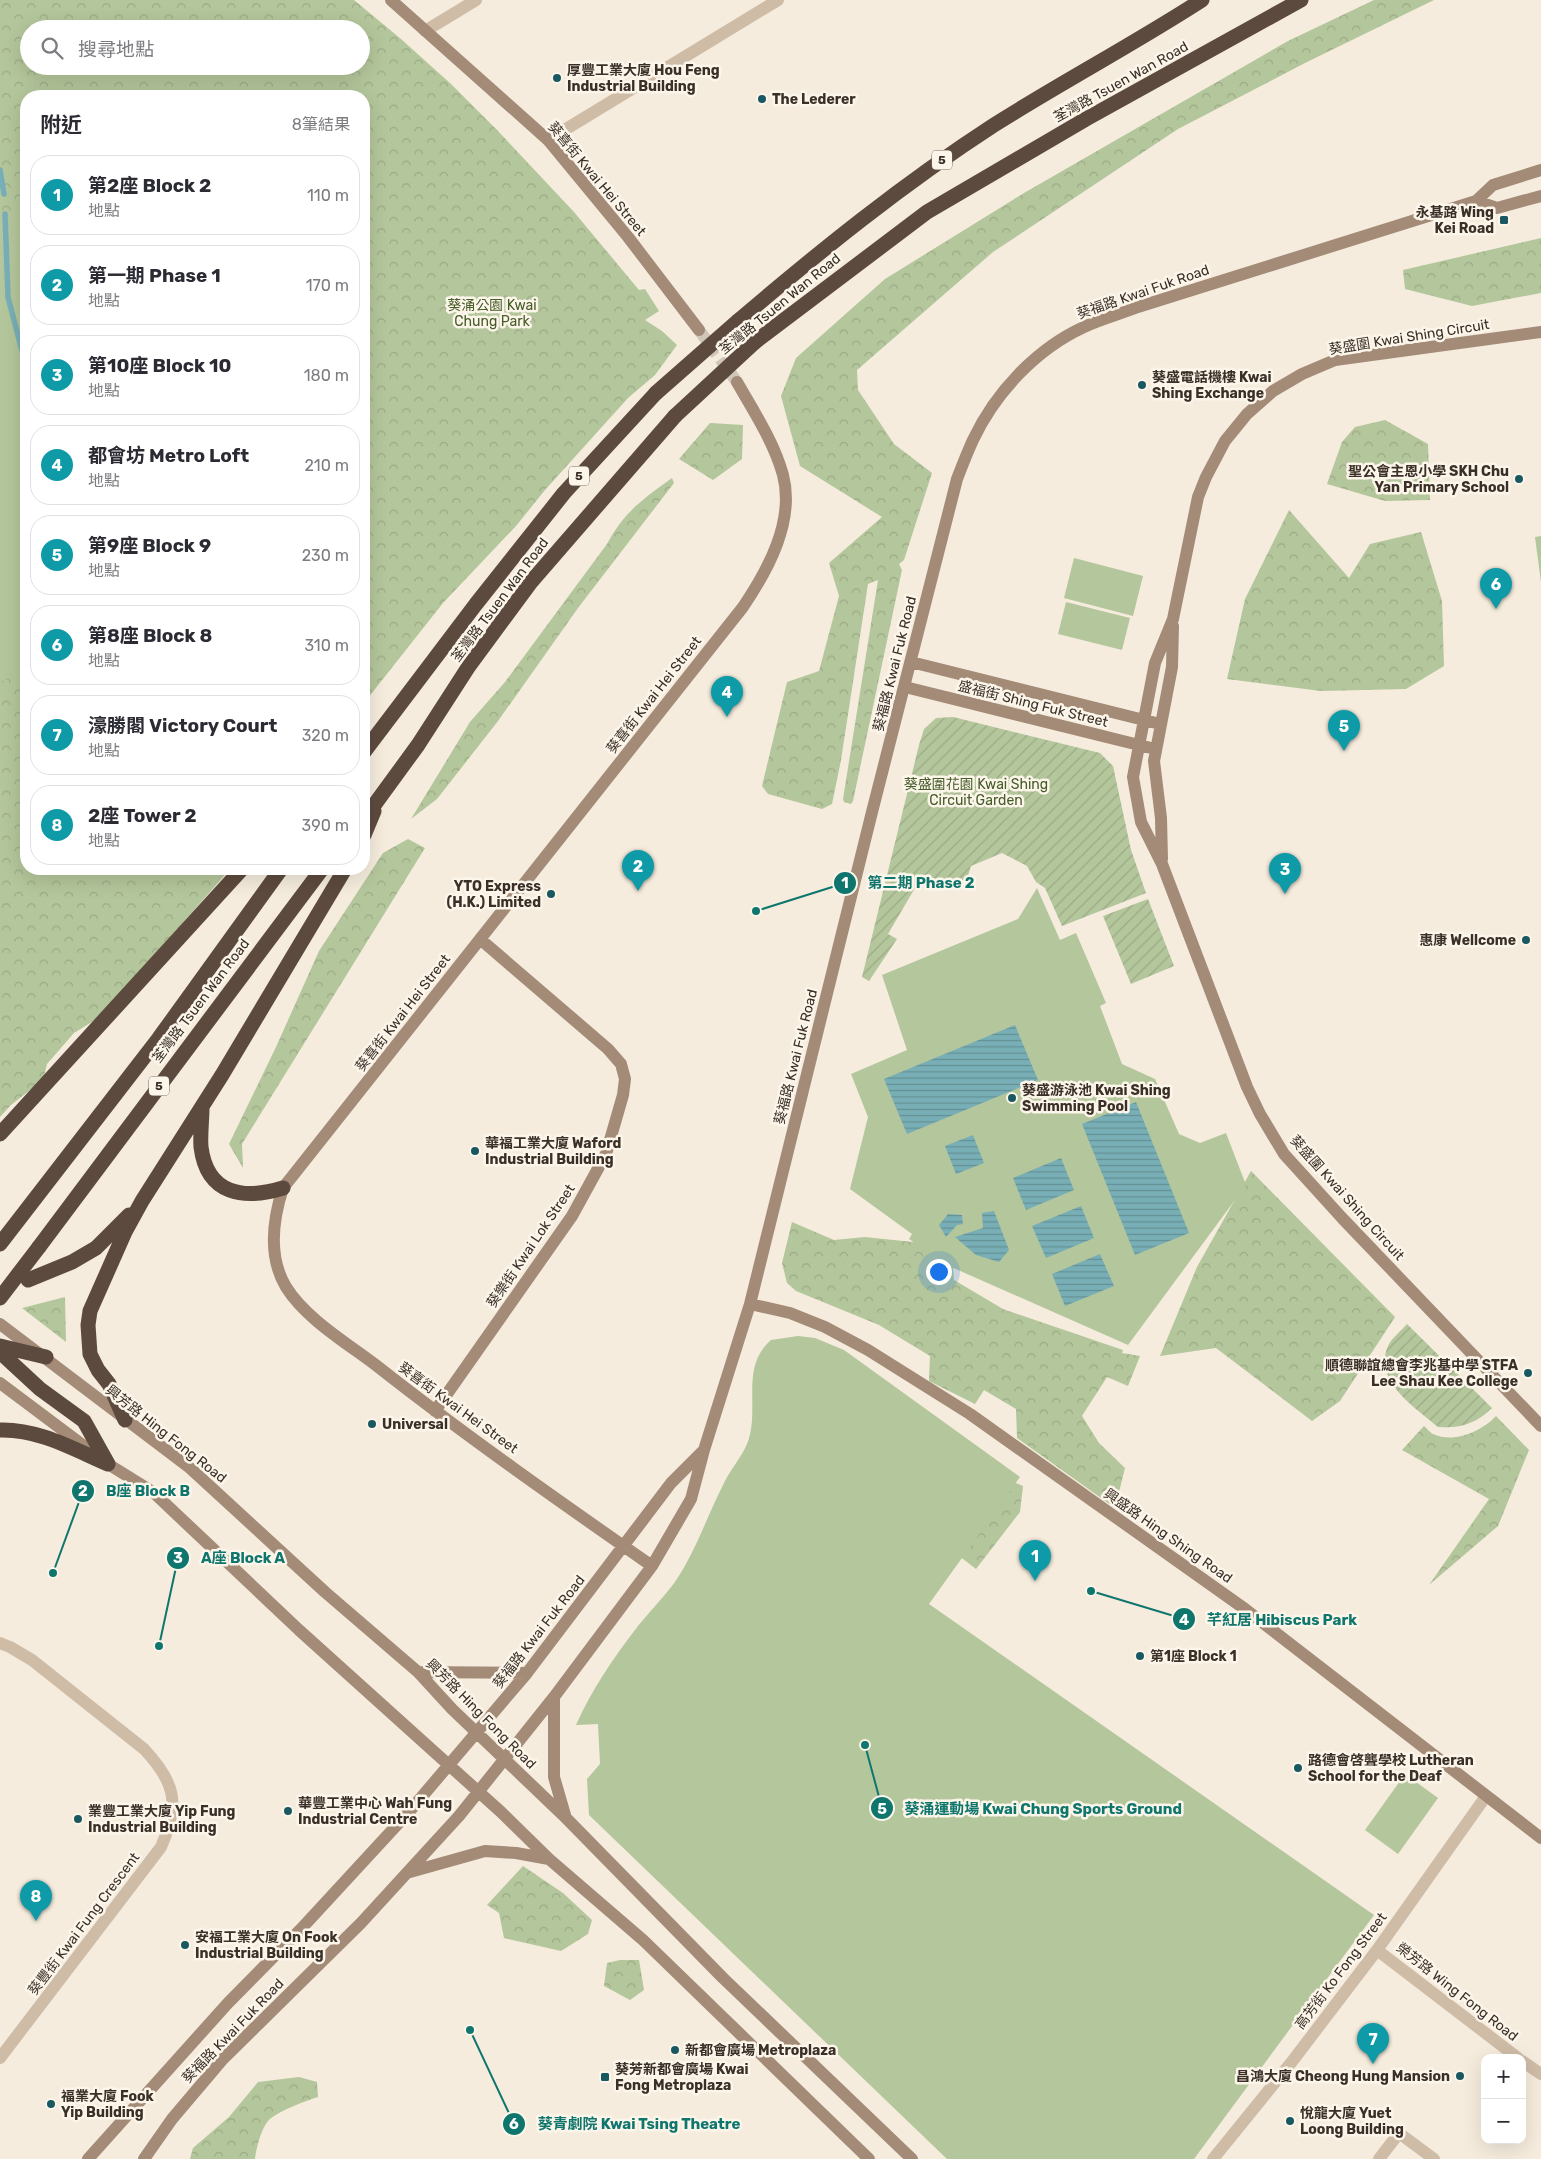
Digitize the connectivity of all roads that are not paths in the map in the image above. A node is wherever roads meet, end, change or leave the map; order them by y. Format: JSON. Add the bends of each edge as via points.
{"nodes":[{"id":1,"x":391,"y":0,"type":"edge"},
{"id":2,"x":476,"y":0,"type":"edge"},
{"id":3,"x":778,"y":0,"type":"edge"},
{"id":4,"x":1202,"y":0,"type":"edge"},
{"id":5,"x":1301,"y":0,"type":"edge"},
{"id":6,"x":425,"y":31,"type":"junction"},
{"id":7,"x":548,"y":140,"type":"junction"},
{"id":8,"x":1541,"y":170,"type":"edge"},
{"id":9,"x":1541,"y":196,"type":"edge"},
{"id":10,"x":1476,"y":200,"type":"junction"},
{"id":11,"x":699,"y":330,"type":"tunnel mouth"},
{"id":12,"x":1541,"y":332,"type":"edge"},
{"id":13,"x":737,"y":382,"type":"tunnel mouth"},
{"id":14,"x":1173,"y":619,"type":"junction"},
{"id":15,"x":911,"y":662,"type":"junction"},
{"id":16,"x":905,"y":687,"type":"junction"},
{"id":17,"x":1143,"y":720,"type":"junction"},
{"id":18,"x":1160,"y":724,"type":"junction"},
{"id":19,"x":370,"y":744,"type":"edge"},
{"id":20,"x":1138,"y":745,"type":"junction"},
{"id":21,"x":1155,"y":749,"type":"junction"},
{"id":22,"x":379,"y":801,"type":"junction"},
{"id":23,"x":370,"y":812,"type":"edge"},
{"id":24,"x":370,"y":821,"type":"edge"},
{"id":25,"x":1162,"y":864,"type":"junction"},
{"id":26,"x":237,"y":875,"type":"edge"},
{"id":27,"x":277,"y":875,"type":"edge"},
{"id":28,"x":317,"y":875,"type":"edge"},
{"id":29,"x":340,"y":875,"type":"edge"},
{"id":30,"x":480,"y":939,"type":"junction"},
{"id":31,"x":202,"y":1106,"type":"junction"},
{"id":32,"x":0,"y":1134,"type":"edge"},
{"id":33,"x":283,"y":1188,"type":"junction"},
{"id":34,"x":142,"y":1201,"type":"junction"},
{"id":35,"x":0,"y":1244,"type":"edge"},
{"id":36,"x":28,"y":1280,"type":"dead end"},
{"id":37,"x":0,"y":1298,"type":"edge"},
{"id":38,"x":750,"y":1304,"type":"junction"},
{"id":39,"x":0,"y":1324,"type":"edge"},
{"id":40,"x":0,"y":1346,"type":"edge"},
{"id":41,"x":0,"y":1352,"type":"edge"},
{"id":42,"x":46,"y":1358,"type":"junction"},
{"id":43,"x":0,"y":1383,"type":"edge"},
{"id":44,"x":435,"y":1412,"type":"junction"},
{"id":45,"x":125,"y":1420,"type":"junction"},
{"id":46,"x":1541,"y":1426,"type":"edge"},
{"id":47,"x":0,"y":1430,"type":"edge"},
{"id":48,"x":704,"y":1450,"type":"junction"},
{"id":49,"x":108,"y":1464,"type":"junction"},
{"id":50,"x":624,"y":1547,"type":"junction"},
{"id":51,"x":652,"y":1566,"type":"junction"},
{"id":52,"x":0,"y":1644,"type":"edge"},
{"id":53,"x":418,"y":1672,"type":"junction"},
{"id":54,"x":527,"y":1673,"type":"junction"},
{"id":55,"x":554,"y":1697,"type":"junction"},
{"id":56,"x":476,"y":1733,"type":"junction"},
{"id":57,"x":504,"y":1759,"type":"junction"},
{"id":58,"x":448,"y":1766,"type":"junction"},
{"id":59,"x":478,"y":1792,"type":"junction"},
{"id":60,"x":1486,"y":1796,"type":"junction"},
{"id":61,"x":566,"y":1818,"type":"junction"},
{"id":62,"x":1541,"y":1838,"type":"edge"},
{"id":63,"x":549,"y":1859,"type":"junction"},
{"id":64,"x":408,"y":1872,"type":"junction"},
{"id":65,"x":1378,"y":1950,"type":"junction"},
{"id":66,"x":1513,"y":2054,"type":"edge"},
{"id":67,"x":0,"y":2058,"type":"edge"},
{"id":68,"x":1526,"y":2064,"type":"edge"},
{"id":69,"x":1541,"y":2074,"type":"edge"},
{"id":70,"x":88,"y":2159,"type":"edge"},
{"id":71,"x":144,"y":2159,"type":"edge"},
{"id":72,"x":869,"y":2159,"type":"edge"},
{"id":73,"x":912,"y":2159,"type":"edge"},
{"id":74,"x":1214,"y":2159,"type":"edge"},
{"id":75,"x":1379,"y":2159,"type":"edge"},
{"id":76,"x":1434,"y":2159,"type":"edge"}],
"edges":[{"from":1,"to":6,"type":"main road","name":"葵喜街 Kwai Hei Street"},
{"from":2,"to":6,"type":"street"},
{"from":3,"to":7,"type":"street"},
{"from":4,"to":19,"type":"highway","name":"荃灣路 Tsuen Wan Road","number":"5","bridge":true,"via":[[995,125],[907,184],[841,234],[656,393],[564,493]]},
{"from":5,"to":22,"type":"highway","name":"荃灣路 Tsuen Wan Road","number":"5","bridge":true,"via":[[926,212],[755,342],[675,416],[531,582],[469,666]]},
{"from":6,"to":7,"type":"main road","name":"葵喜街 Kwai Hei Street"},
{"from":7,"to":11,"type":"main road","name":"葵喜街 Kwai Hei Street"},
{"from":8,"to":10,"type":"main road","name":"葵福路 Kwai Fuk Road","via":[[1493,185]]},
{"from":9,"to":10,"type":"main road","via":[[1497,208]]},
{"from":10,"to":15,"type":"main road","name":"葵福路 Kwai Fuk Road","via":[[1138,307],[1085,326],[1050,347],[1013,380],[973,439],[957,479]]},
{"from":12,"to":14,"type":"main road","name":"葵盛圍 Kwai Shing Circuit","via":[[1335,360],[1273,391],[1246,414],[1225,441],[1206,476],[1198,497]]},
{"from":13,"to":30,"type":"main road","name":"葵喜街 Kwai Hei Street","via":[[768,436],[783,475],[786,502],[782,527],[762,579]]},
{"from":14,"to":17,"type":"main road","name":"葵盛圍 Kwai Shing Circuit","via":[[1155,663]]},
{"from":14,"to":18,"type":"main road","name":"葵盛圍 Kwai Shing Circuit","via":[[1172,667]]},
{"from":15,"to":16,"type":"main road","name":"葵福路 Kwai Fuk Road"},
{"from":15,"to":17,"type":"main road","name":"盛福街 Shing Fuk Street"},
{"from":16,"to":20,"type":"main road","name":"盛福街 Shing Fuk Street"},
{"from":16,"to":38,"type":"main road","name":"葵福路 Kwai Fuk Road"},
{"from":17,"to":18,"type":"main road","name":"盛福街 Shing Fuk Street"},
{"from":17,"to":20,"type":"main road","name":"葵盛圍 Kwai Shing Circuit"},
{"from":18,"to":21,"type":"main road","name":"葵盛圍 Kwai Shing Circuit"},
{"from":20,"to":21,"type":"main road","name":"盛福街 Shing Fuk Street"},
{"from":20,"to":25,"type":"main road","name":"葵盛圍 Kwai Shing Circuit","via":[[1133,777],[1140,822]]},
{"from":21,"to":25,"type":"main road","name":"葵盛圍 Kwai Shing Circuit"},
{"from":22,"to":23,"type":"highway","name":"荃灣路 Tsuen Wan Road","number":"5"},
{"from":22,"to":24,"type":"highway"},
{"from":25,"to":46,"type":"main road","name":"葵盛圍 Kwai Shing Circuit","via":[[1247,1087],[1284,1154]]},
{"from":26,"to":32,"type":"highway"},
{"from":27,"to":35,"type":"highway","name":"荃灣路 Tsuen Wan Road","number":"5","via":[[159,1038]]},
{"from":28,"to":37,"type":"highway","name":"荃灣路 Tsuen Wan Road","number":"5","bridge":true},
{"from":29,"to":31,"type":"highway"},
{"from":30,"to":33,"type":"main road","name":"葵喜街 Kwai Hei Street"},
{"from":30,"to":44,"type":"main road","name":"葵樂街 Kwai Lok Street","via":[[608,1049],[621,1064],[625,1079],[606,1154],[576,1208]]},
{"from":31,"to":33,"type":"highway","via":[[201,1146],[210,1176],[230,1191],[242,1193],[265,1194]]},
{"from":31,"to":34,"type":"highway"},
{"from":33,"to":44,"type":"main road","name":"葵喜街 Kwai Hei Street","via":[[276,1210],[274,1234],[277,1266],[286,1286],[305,1311]]},
{"from":34,"to":36,"type":"highway","via":[[96,1248]]},
{"from":34,"to":45,"type":"highway","via":[[97,1293],[88,1325],[90,1354],[109,1384]]},
{"from":38,"to":48,"type":"main road","name":"葵福路 Kwai Fuk Road"},
{"from":38,"to":60,"type":"main road","name":"興盛路 Hing Shing Road","via":[[790,1313],[825,1327],[970,1414],[1245,1609]]},
{"from":39,"to":42,"type":"main road","name":"興芳路 Hing Fong Road"},
{"from":40,"to":42,"type":"highway"},
{"from":41,"to":49,"type":"highway","via":[[40,1389],[84,1421]]},
{"from":42,"to":45,"type":"main road","name":"興芳路 Hing Fong Road"},
{"from":43,"to":49,"type":"main road"},
{"from":44,"to":50,"type":"main road","name":"葵喜街 Kwai Hei Street"},
{"from":45,"to":53,"type":"main road","name":"興芳路 Hing Fong Road","via":[[190,1468]]},
{"from":47,"to":49,"type":"highway","via":[[44,1436]]},
{"from":48,"to":50,"type":"main road","name":"葵福路 Kwai Fuk Road","via":[[671,1483]]},
{"from":48,"to":51,"type":"main road","name":"葵福路 Kwai Fuk Road","via":[[691,1499]]},
{"from":49,"to":58,"type":"main road","via":[[153,1492]]},
{"from":50,"to":51,"type":"main road","name":"葵喜街 Kwai Hei Street"},
{"from":50,"to":54,"type":"main road","name":"葵福路 Kwai Fuk Road"},
{"from":51,"to":55,"type":"main road","name":"葵福路 Kwai Fuk Road"},
{"from":52,"to":67,"type":"street","name":"葵豐街 Kwai Fung Crescent","via":[[32,1660],[144,1749],[168,1779],[172,1798],[169,1829],[161,1847]]},
{"from":53,"to":54,"type":"main road"},
{"from":53,"to":56,"type":"main road","name":"興芳路 Hing Fong Road"},
{"from":54,"to":56,"type":"main road","name":"葵福路 Kwai Fuk Road"},
{"from":55,"to":57,"type":"main road","name":"葵福路 Kwai Fuk Road"},
{"from":55,"to":61,"type":"main road","via":[[554,1778]]},
{"from":56,"to":57,"type":"main road","name":"興芳路 Hing Fong Road"},
{"from":56,"to":58,"type":"main road","name":"葵福路 Kwai Fuk Road"},
{"from":57,"to":59,"type":"main road","name":"葵福路 Kwai Fuk Road"},
{"from":57,"to":61,"type":"main road","name":"興芳路 Hing Fong Road"},
{"from":58,"to":59,"type":"main road"},
{"from":58,"to":70,"type":"main road","name":"葵福路 Kwai Fuk Road"},
{"from":59,"to":63,"type":"main road"},
{"from":59,"to":64,"type":"main road","name":"葵福路 Kwai Fuk Road"},
{"from":60,"to":62,"type":"main road","name":"興盛路 Hing Shing Road"},
{"from":60,"to":65,"type":"street","name":"高芳街 Ko Fong Street"},
{"from":61,"to":73,"type":"main road","name":"興芳路 Hing Fong Road","via":[[723,1978]]},
{"from":63,"to":64,"type":"main road","via":[[485,1851]]},
{"from":63,"to":72,"type":"main road","via":[[643,1940]]},
{"from":64,"to":71,"type":"main road","name":"葵福路 Kwai Fuk Road","via":[[222,2060],[172,2119]]},
{"from":65,"to":66,"type":"street","name":"榮芳路 Wing Fong Road"},
{"from":65,"to":74,"type":"street","name":"高芳街 Ko Fong Street"},
{"from":68,"to":69,"type":"street","name":"榮芳路 Wing Fong Road"},
{"from":75,"to":76,"type":"street","via":[[1398,2133]]}]}
